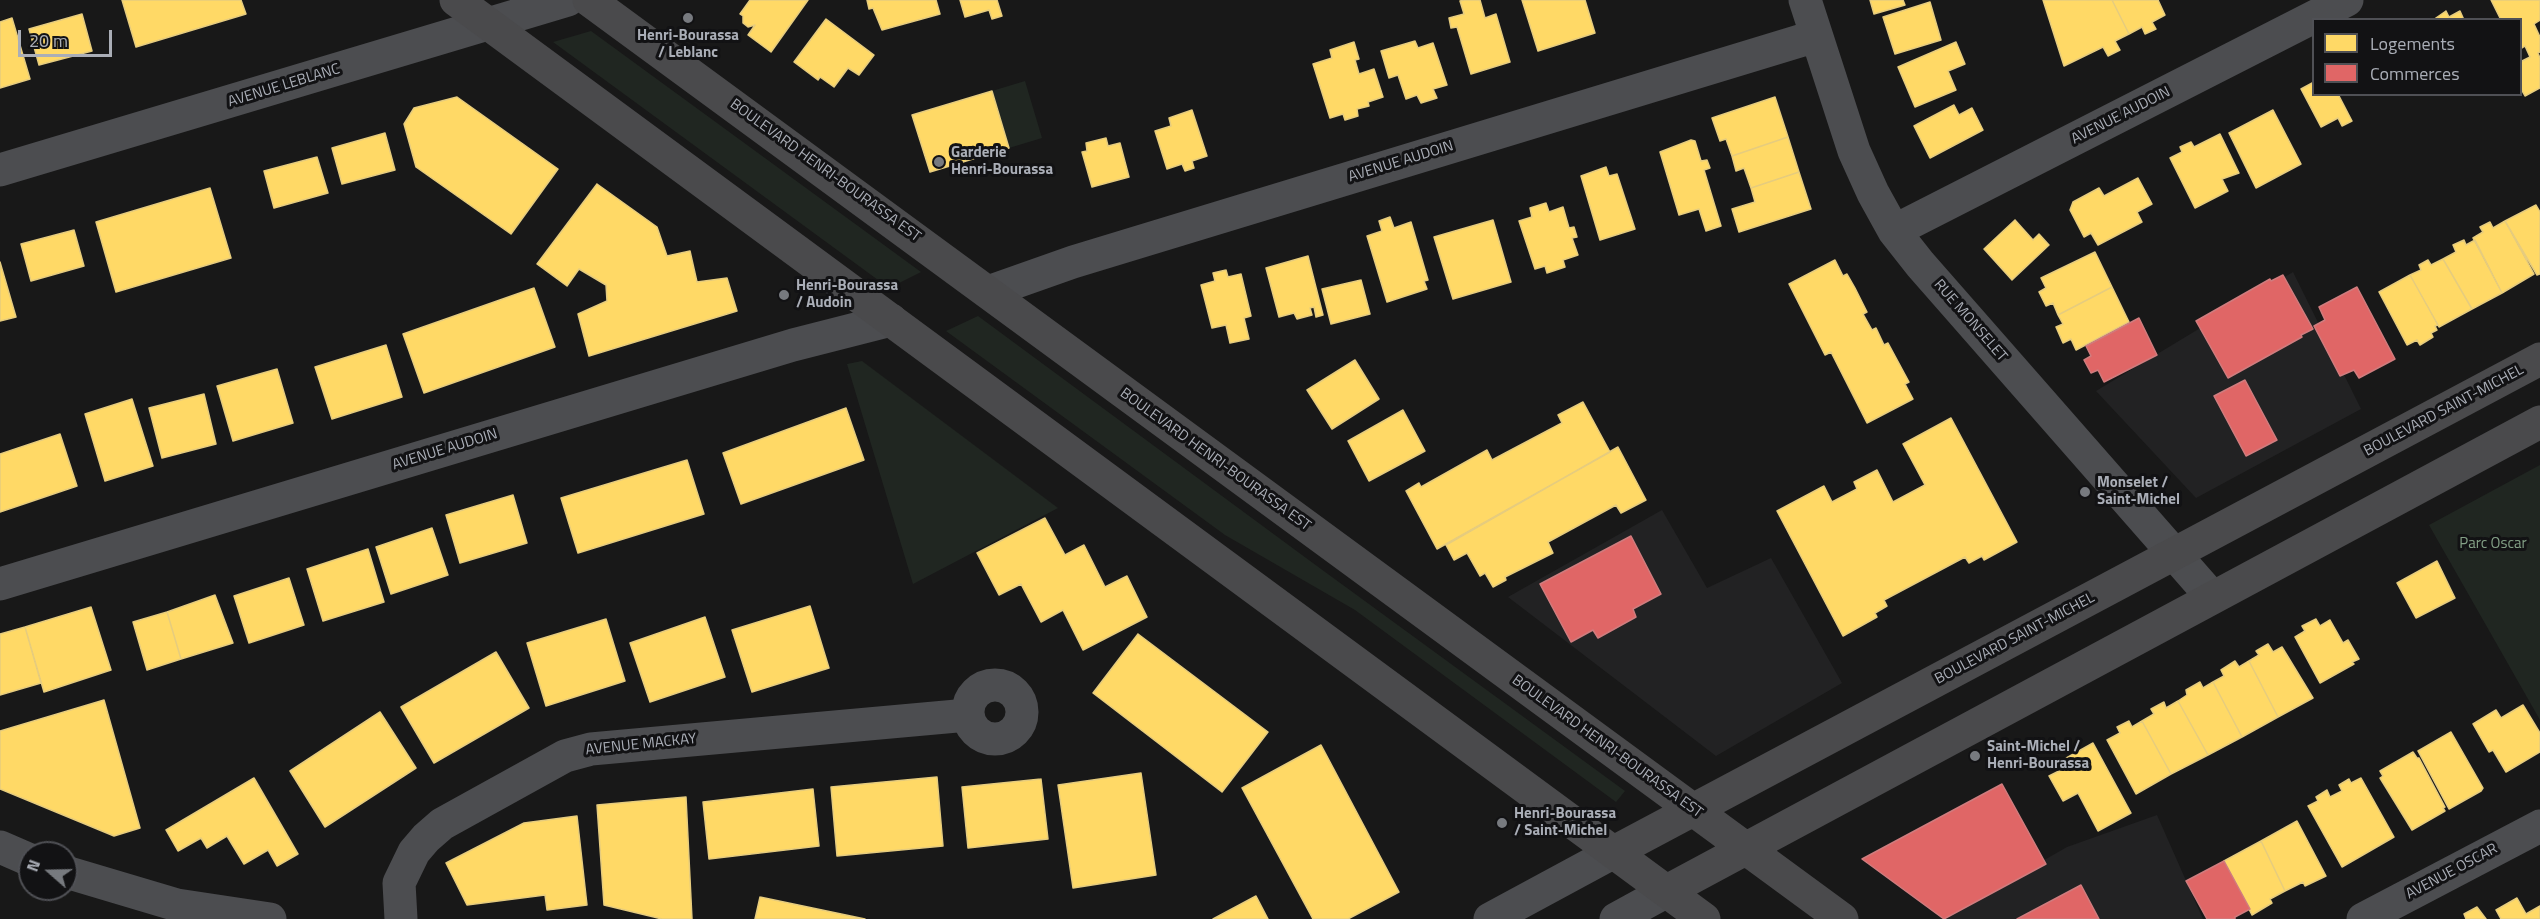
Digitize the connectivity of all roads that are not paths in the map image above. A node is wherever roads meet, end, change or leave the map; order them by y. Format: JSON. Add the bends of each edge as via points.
{"nodes":[{"id":1,"x":456,"y":0,"type":"edge"},
{"id":2,"x":568,"y":0,"type":"edge"},
{"id":3,"x":589,"y":0,"type":"edge"},
{"id":4,"x":1805,"y":0,"type":"edge"},
{"id":5,"x":2347,"y":0,"type":"edge"},
{"id":6,"x":487,"y":23,"type":"junction"},
{"id":7,"x":1816,"y":36,"type":"junction"},
{"id":8,"x":0,"y":170,"type":"edge"},
{"id":9,"x":1894,"y":231,"type":"junction"},
{"id":10,"x":988,"y":292,"type":"junction"},
{"id":11,"x":891,"y":320,"type":"junction"},
{"id":12,"x":2540,"y":360,"type":"edge"},
{"id":13,"x":2540,"y":422,"type":"edge"},
{"id":14,"x":2175,"y":554,"type":"junction"},
{"id":15,"x":0,"y":584,"type":"edge"},
{"id":16,"x":2212,"y":597,"type":"junction"},
{"id":17,"x":968,"y":715,"type":"dead end"},
{"id":18,"x":1692,"y":810,"type":"junction"},
{"id":19,"x":2540,"y":826,"type":"edge"},
{"id":20,"x":0,"y":847,"type":"edge"},
{"id":21,"x":1745,"y":848,"type":"junction"},
{"id":22,"x":1614,"y":852,"type":"junction"},
{"id":23,"x":18,"y":855,"type":"edge"},
{"id":24,"x":78,"y":876,"type":"edge"},
{"id":25,"x":1667,"y":891,"type":"junction"},
{"id":26,"x":270,"y":919,"type":"edge"},
{"id":27,"x":401,"y":919,"type":"edge"},
{"id":28,"x":1490,"y":919,"type":"edge"},
{"id":29,"x":1616,"y":919,"type":"edge"},
{"id":30,"x":1704,"y":919,"type":"edge"},
{"id":31,"x":1842,"y":919,"type":"edge"},
{"id":32,"x":2363,"y":919,"type":"edge"}],
"edges":[{"from":1,"to":6,"type":"main road"},
{"from":2,"to":6,"type":"street","name":"AVENUE LEBLANC"},
{"from":3,"to":10,"type":"main road","name":"BOULEVARD HENRI-BOURASSA EST"},
{"from":4,"to":7,"type":"street","name":"RUE MONSELET"},
{"from":5,"to":9,"type":"street","name":"AVENUE AUDOIN"},
{"from":6,"to":8,"type":"street","name":"AVENUE LEBLANC"},
{"from":6,"to":11,"type":"main road"},
{"from":7,"to":9,"type":"street","name":"RUE MONSELET","via":[[1854,152]]},
{"from":7,"to":10,"type":"street","name":"AVENUE AUDOIN","via":[[1084,259]]},
{"from":9,"to":14,"type":"street","name":"RUE MONSELET"},
{"from":10,"to":18,"type":"main road","name":"BOULEVARD HENRI-BOURASSA EST"},
{"from":11,"to":15,"type":"street","name":"AVENUE AUDOIN","via":[[793,345]]},
{"from":11,"to":22,"type":"main road"},
{"from":12,"to":14,"type":"main road","name":"BOULEVARD SAINT-MICHEL"},
{"from":13,"to":16,"type":"main road"},
{"from":14,"to":16,"type":"street","name":"RUE MONSELET"},
{"from":14,"to":18,"type":"main road","name":"BOULEVARD SAINT-MICHEL"},
{"from":16,"to":21,"type":"main road"},
{"from":17,"to":27,"type":"street","name":"AVENUE MACKAY","via":[[591,749],[565,756],[442,824],[426,838],[399,883]]},
{"from":18,"to":21,"type":"main road","name":"BOULEVARD HENRI-BOURASSA EST"},
{"from":18,"to":22,"type":"main road","name":"BOULEVARD SAINT-MICHEL"},
{"from":19,"to":32,"type":"street","name":"AVENUE OSCAR"},
{"from":20,"to":23,"type":"street"},
{"from":21,"to":25,"type":"main road"},
{"from":21,"to":31,"type":"main road","name":"BOULEVARD HENRI-BOURASSA EST"},
{"from":22,"to":25,"type":"main road"},
{"from":22,"to":28,"type":"street","name":"BOULEVARD SAINT-MICHEL"},
{"from":24,"to":26,"type":"street","via":[[177,905]]},
{"from":25,"to":29,"type":"street"},
{"from":25,"to":30,"type":"main road"}]}
